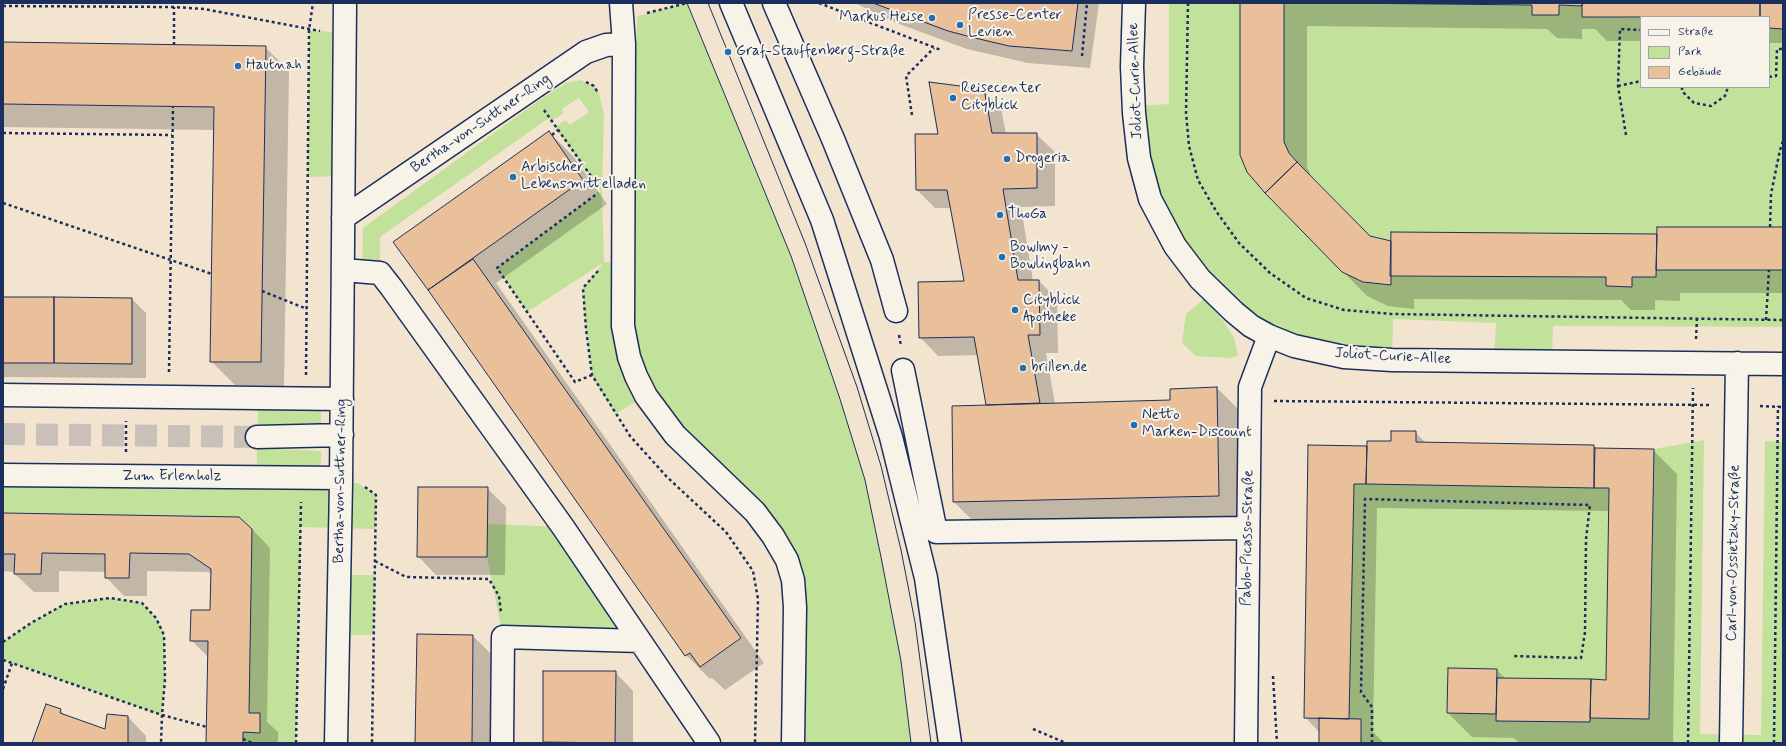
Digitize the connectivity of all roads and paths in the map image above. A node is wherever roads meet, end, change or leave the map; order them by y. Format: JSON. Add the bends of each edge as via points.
{"nodes":[{"id":1,"x":313,"y":3,"type":"edge"},
{"id":2,"x":345,"y":3,"type":"edge"},
{"id":3,"x":621,"y":3,"type":"edge"},
{"id":4,"x":687,"y":3,"type":"edge"},
{"id":5,"x":731,"y":3,"type":"edge"},
{"id":6,"x":774,"y":3,"type":"edge"},
{"id":7,"x":819,"y":3,"type":"edge"},
{"id":8,"x":1087,"y":3,"type":"edge"},
{"id":9,"x":1134,"y":3,"type":"edge"},
{"id":10,"x":1188,"y":3,"type":"edge"},
{"id":11,"x":3,"y":6,"type":"edge"},
{"id":12,"x":174,"y":7,"type":"junction"},
{"id":13,"x":659,"y":10,"type":"dead end"},
{"id":14,"x":309,"y":30,"type":"junction"},
{"id":15,"x":1640,"y":30,"type":"edge"},
{"id":16,"x":346,"y":33,"type":"junction"},
{"id":17,"x":624,"y":44,"type":"junction"},
{"id":18,"x":174,"y":45,"type":"dead end"},
{"id":19,"x":934,"y":48,"type":"junction"},
{"id":20,"x":1783,"y":49,"type":"edge"},
{"id":21,"x":941,"y":50,"type":"dead end"},
{"id":22,"x":1082,"y":56,"type":"dead end"},
{"id":23,"x":1770,"y":77,"type":"edge"},
{"id":24,"x":580,"y":80,"type":"dead end"},
{"id":25,"x":1640,"y":81,"type":"edge"},
{"id":26,"x":1618,"y":86,"type":"junction"},
{"id":27,"x":1682,"y":88,"type":"edge"},
{"id":28,"x":1728,"y":88,"type":"edge"},
{"id":29,"x":531,"y":89,"type":"junction"},
{"id":30,"x":602,"y":100,"type":"dead end"},
{"id":31,"x":172,"y":107,"type":"dead end"},
{"id":32,"x":912,"y":115,"type":"dead end"},
{"id":33,"x":558,"y":130,"type":"junction"},
{"id":34,"x":3,"y":133,"type":"edge"},
{"id":35,"x":172,"y":135,"type":"junction"},
{"id":36,"x":552,"y":135,"type":"dead end"},
{"id":37,"x":1626,"y":135,"type":"dead end"},
{"id":38,"x":1783,"y":142,"type":"edge"},
{"id":39,"x":602,"y":191,"type":"dead end"},
{"id":40,"x":594,"y":197,"type":"dead end"},
{"id":41,"x":3,"y":203,"type":"edge"},
{"id":42,"x":343,"y":218,"type":"junction"},
{"id":43,"x":1770,"y":227,"type":"dead end"},
{"id":44,"x":171,"y":260,"type":"junction"},
{"id":45,"x":600,"y":268,"type":"dead end"},
{"id":46,"x":343,"y":270,"type":"junction"},
{"id":47,"x":1769,"y":270,"type":"dead end"},
{"id":48,"x":212,"y":274,"type":"dead end"},
{"id":49,"x":262,"y":291,"type":"dead end"},
{"id":50,"x":307,"y":308,"type":"junction"},
{"id":51,"x":896,"y":310,"type":"joint"},
{"id":52,"x":1697,"y":319,"type":"junction"},
{"id":53,"x":1766,"y":320,"type":"junction"},
{"id":54,"x":1783,"y":320,"type":"edge"},
{"id":55,"x":1269,"y":336,"type":"junction"},
{"id":56,"x":1695,"y":363,"type":"junction"},
{"id":57,"x":1736,"y":363,"type":"junction"},
{"id":58,"x":1783,"y":364,"type":"edge"},
{"id":59,"x":904,"y":370,"type":"joint"},
{"id":60,"x":592,"y":375,"type":"junction"},
{"id":61,"x":3,"y":395,"type":"edge"},
{"id":62,"x":127,"y":396,"type":"junction"},
{"id":63,"x":168,"y":396,"type":"junction"},
{"id":64,"x":306,"y":398,"type":"junction"},
{"id":65,"x":342,"y":399,"type":"junction"},
{"id":66,"x":1274,"y":401,"type":"dead end"},
{"id":67,"x":1692,"y":405,"type":"junction"},
{"id":68,"x":1736,"y":406,"type":"junction"},
{"id":69,"x":1778,"y":406,"type":"junction"},
{"id":70,"x":1783,"y":406,"type":"edge"},
{"id":71,"x":342,"y":435,"type":"junction"},
{"id":72,"x":257,"y":437,"type":"tunnel mouth"},
{"id":73,"x":3,"y":476,"type":"edge"},
{"id":74,"x":125,"y":476,"type":"junction"},
{"id":75,"x":302,"y":478,"type":"junction"},
{"id":76,"x":341,"y":478,"type":"junction"},
{"id":77,"x":1247,"y":528,"type":"junction"},
{"id":78,"x":375,"y":561,"type":"dead end"},
{"id":79,"x":503,"y":637,"type":"junction"},
{"id":80,"x":640,"y":641,"type":"junction"},
{"id":81,"x":3,"y":642,"type":"edge"},
{"id":82,"x":1512,"y":656,"type":"dead end"},
{"id":83,"x":3,"y":660,"type":"edge"},
{"id":84,"x":12,"y":663,"type":"junction"},
{"id":85,"x":3,"y":689,"type":"edge"},
{"id":86,"x":162,"y":715,"type":"junction"},
{"id":87,"x":207,"y":727,"type":"dead end"},
{"id":88,"x":1033,"y":729,"type":"dead end"},
{"id":89,"x":243,"y":739,"type":"dead end"},
{"id":90,"x":161,"y":743,"type":"edge"},
{"id":91,"x":252,"y":743,"type":"edge"},
{"id":92,"x":296,"y":743,"type":"edge"},
{"id":93,"x":336,"y":743,"type":"edge"},
{"id":94,"x":502,"y":743,"type":"edge"},
{"id":95,"x":709,"y":743,"type":"edge"},
{"id":96,"x":755,"y":743,"type":"edge"},
{"id":97,"x":793,"y":743,"type":"edge"},
{"id":98,"x":950,"y":743,"type":"edge"},
{"id":99,"x":1066,"y":743,"type":"edge"},
{"id":100,"x":1246,"y":743,"type":"edge"},
{"id":101,"x":1372,"y":743,"type":"edge"},
{"id":102,"x":1688,"y":743,"type":"edge"},
{"id":103,"x":1731,"y":743,"type":"edge"},
{"id":104,"x":1774,"y":743,"type":"edge"}],
"edges":[{"from":1,"to":14,"type":"path"},
{"from":2,"to":16,"type":"street","name":"Bertha-von-Suttner-Ring"},
{"from":3,"to":17,"type":"street"},
{"from":4,"to":13,"type":"path"},
{"from":5,"to":98,"type":"street","via":[[822,220],[891,437],[926,578]]},
{"from":6,"to":51,"type":"street","via":[[882,260]]},
{"from":7,"to":19,"type":"path"},
{"from":8,"to":22,"type":"path"},
{"from":9,"to":55,"type":"street","name":"Joliot-Curie-Allee","via":[[1134,113],[1139,158],[1150,199],[1175,246],[1200,279],[1234,312]]},
{"from":10,"to":52,"type":"path","via":[[1186,113],[1189,146],[1198,180],[1239,244],[1270,273],[1306,298],[1344,310],[1391,314]]},
{"from":11,"to":12,"type":"path"},
{"from":12,"to":14,"type":"path","via":[[204,9]]},
{"from":12,"to":18,"type":"path"},
{"from":14,"to":16,"type":"path"},
{"from":14,"to":50,"type":"path"},
{"from":15,"to":26,"type":"path","via":[[1620,30]]},
{"from":16,"to":42,"type":"street","name":"Bertha-von-Suttner-Ring"},
{"from":17,"to":29,"type":"street","name":"Bertha-von-Suttner-Ring","via":[[606,45],[586,52]]},
{"from":17,"to":97,"type":"street","via":[[623,326],[629,357],[646,396],[675,435],[755,512],[787,560],[793,580],[795,607]]},
{"from":19,"to":21,"type":"path"},
{"from":19,"to":32,"type":"path","via":[[906,76]]},
{"from":20,"to":23,"type":"path","via":[[1777,49],[1776,76]]},
{"from":24,"to":30,"type":"path","via":[[594,86]]},
{"from":25,"to":26,"type":"path"},
{"from":26,"to":37,"type":"path"},
{"from":27,"to":28,"type":"path","via":[[1694,103],[1711,106],[1725,96]]},
{"from":29,"to":33,"type":"path"},
{"from":29,"to":42,"type":"street","name":"Bertha-von-Suttner-Ring"},
{"from":31,"to":35,"type":"path"},
{"from":33,"to":36,"type":"path"},
{"from":33,"to":39,"type":"path"},
{"from":34,"to":35,"type":"path"},
{"from":35,"to":44,"type":"path"},
{"from":38,"to":43,"type":"path","via":[[1771,194]]},
{"from":40,"to":60,"type":"path","via":[[497,268],[575,382]]},
{"from":41,"to":44,"type":"path"},
{"from":42,"to":46,"type":"street","name":"Bertha-von-Suttner-Ring"},
{"from":44,"to":48,"type":"path"},
{"from":44,"to":63,"type":"path"},
{"from":45,"to":60,"type":"path","via":[[583,288]]},
{"from":46,"to":65,"type":"street","name":"Bertha-von-Suttner-Ring"},
{"from":46,"to":80,"type":"street","via":[[380,273],[563,526]]},
{"from":47,"to":53,"type":"path"},
{"from":49,"to":50,"type":"path"},
{"from":50,"to":64,"type":"path"},
{"from":51,"to":59,"type":"path"},
{"from":52,"to":53,"type":"path"},
{"from":52,"to":56,"type":"path"},
{"from":53,"to":54,"type":"path"},
{"from":55,"to":56,"type":"street","name":"Joliot-Curie-Allee","via":[[1294,346],[1344,357],[1392,360]]},
{"from":55,"to":77,"type":"street","name":"Pablo-Picasso-Straße","via":[[1250,387]]},
{"from":56,"to":57,"type":"street","name":"Joliot-Curie-Allee"},
{"from":56,"to":67,"type":"path"},
{"from":57,"to":58,"type":"street","name":"Joliot-Curie-Allee"},
{"from":57,"to":68,"type":"street","name":"Carl-von-Ossietzky-Straße"},
{"from":59,"to":77,"type":"street","via":[[936,532]]},
{"from":60,"to":96,"type":"path","via":[[630,436],[667,477],[726,532],[754,571],[758,599]]},
{"from":61,"to":62,"type":"street"},
{"from":62,"to":63,"type":"street"},
{"from":62,"to":74,"type":"path"},
{"from":63,"to":64,"type":"street"},
{"from":64,"to":65,"type":"street"},
{"from":65,"to":71,"type":"street","name":"Bertha-von-Suttner-Ring"},
{"from":66,"to":67,"type":"path"},
{"from":67,"to":68,"type":"path"},
{"from":67,"to":102,"type":"path"},
{"from":68,"to":69,"type":"path"},
{"from":68,"to":103,"type":"street","name":"Carl-von-Ossietzky-Straße"},
{"from":69,"to":70,"type":"path"},
{"from":69,"to":104,"type":"path"},
{"from":71,"to":72,"type":"street"},
{"from":71,"to":76,"type":"street","name":"Bertha-von-Suttner-Ring"},
{"from":73,"to":74,"type":"street","name":"Zum Erlenholz"},
{"from":74,"to":75,"type":"street","name":"Zum Erlenholz"},
{"from":75,"to":76,"type":"street","name":"Zum Erlenholz"},
{"from":75,"to":92,"type":"path"},
{"from":76,"to":93,"type":"street","name":"Bertha-von-Suttner-Ring"},
{"from":77,"to":100,"type":"street","name":"Pablo-Picasso-Straße"},
{"from":78,"to":79,"type":"path","via":[[406,578],[489,579],[499,596]]},
{"from":79,"to":80,"type":"street"},
{"from":79,"to":94,"type":"street"},
{"from":80,"to":95,"type":"street"},
{"from":81,"to":86,"type":"path","via":[[65,604],[110,598],[142,603],[156,618],[164,636],[165,679]]},
{"from":82,"to":101,"type":"path","via":[[1581,658],[1585,632],[1586,539],[1590,505],[1365,499],[1361,692],[1372,707]]},
{"from":83,"to":84,"type":"path"},
{"from":84,"to":85,"type":"path"},
{"from":84,"to":86,"type":"path"},
{"from":86,"to":87,"type":"path"},
{"from":86,"to":90,"type":"path"},
{"from":88,"to":99,"type":"path"},
{"from":89,"to":91,"type":"path"}]}
